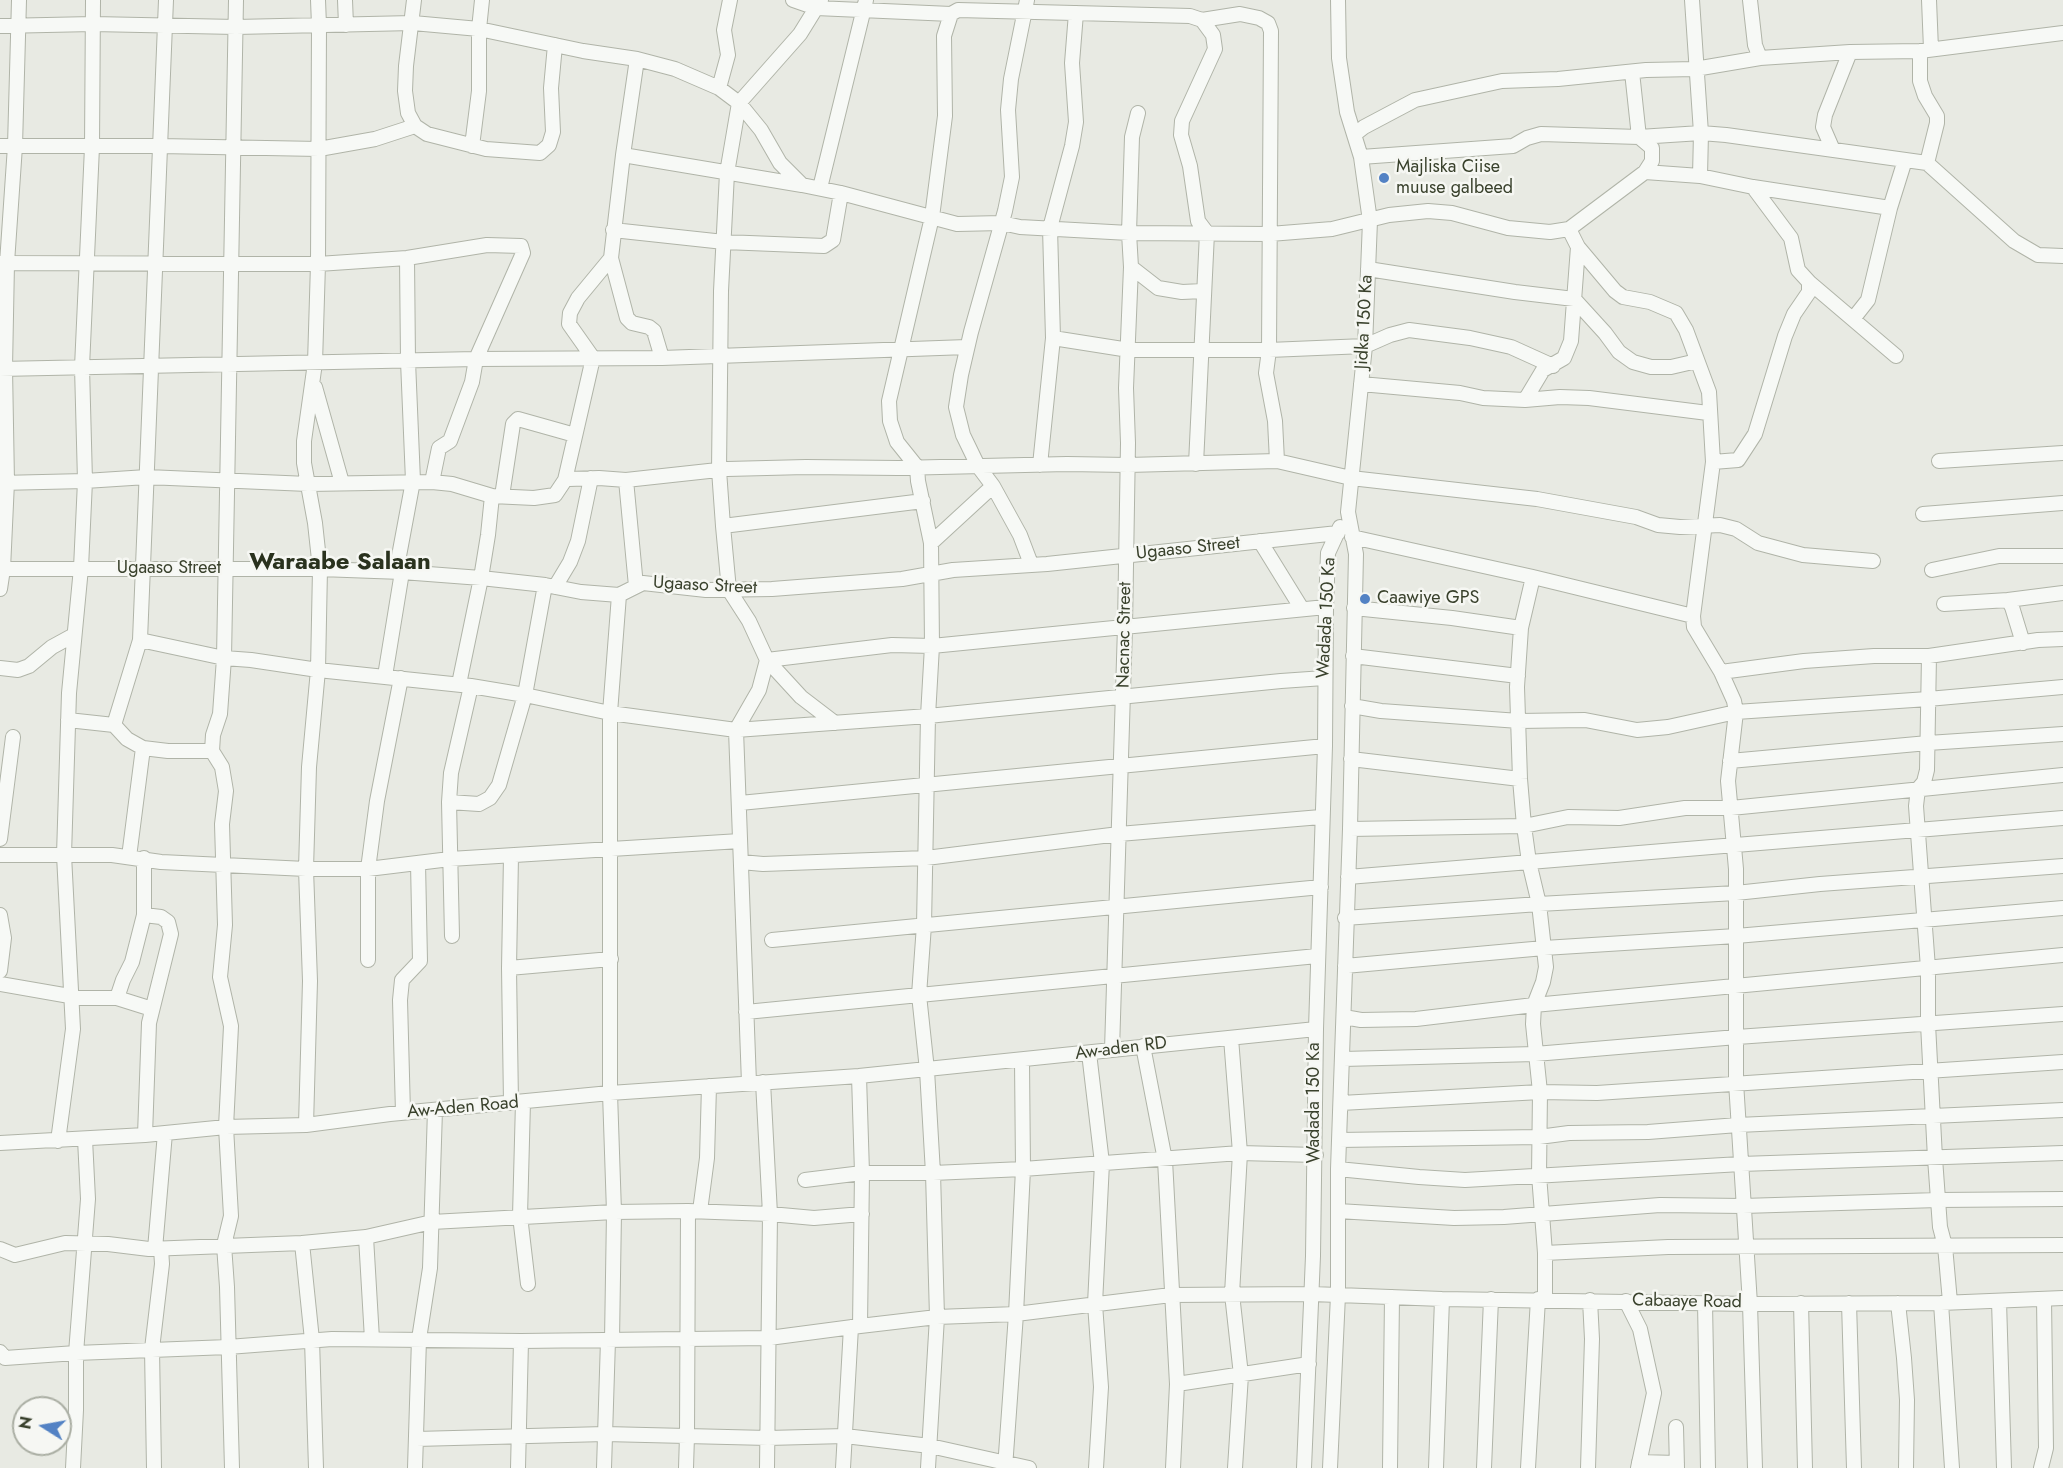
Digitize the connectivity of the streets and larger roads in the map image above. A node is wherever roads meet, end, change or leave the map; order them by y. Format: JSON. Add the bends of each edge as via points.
{"nodes":[{"id":1,"x":19,"y":0,"type":"edge"},
{"id":2,"x":93,"y":0,"type":"edge"},
{"id":3,"x":166,"y":0,"type":"edge"},
{"id":4,"x":236,"y":0,"type":"edge"},
{"id":5,"x":318,"y":0,"type":"edge"},
{"id":6,"x":345,"y":0,"type":"edge"},
{"id":7,"x":414,"y":0,"type":"edge"},
{"id":8,"x":482,"y":0,"type":"edge"},
{"id":9,"x":730,"y":0,"type":"edge"},
{"id":10,"x":793,"y":0,"type":"edge"},
{"id":11,"x":1338,"y":0,"type":"edge"},
{"id":12,"x":1692,"y":0,"type":"edge"},
{"id":13,"x":1750,"y":0,"type":"edge"},
{"id":14,"x":1929,"y":0,"type":"edge"},
{"id":15,"x":818,"y":4,"type":"edge"},
{"id":16,"x":866,"y":5,"type":"edge"},
{"id":17,"x":1025,"y":6,"type":"edge"},
{"id":18,"x":1240,"y":7,"type":"edge"},
{"id":19,"x":954,"y":8,"type":"edge"},
{"id":20,"x":1076,"y":13,"type":"junction"},
{"id":21,"x":1202,"y":20,"type":"junction"},
{"id":22,"x":413,"y":23,"type":"junction"},
{"id":23,"x":93,"y":24,"type":"junction"},
{"id":24,"x":346,"y":25,"type":"junction"},
{"id":25,"x":0,"y":26,"type":"edge"},
{"id":26,"x":165,"y":26,"type":"junction"},
{"id":27,"x":320,"y":26,"type":"junction"},
{"id":28,"x":20,"y":27,"type":"junction"},
{"id":29,"x":236,"y":27,"type":"junction"},
{"id":30,"x":479,"y":29,"type":"junction"},
{"id":31,"x":2063,"y":33,"type":"edge"},
{"id":32,"x":555,"y":45,"type":"junction"},
{"id":33,"x":1925,"y":50,"type":"junction"},
{"id":34,"x":1850,"y":52,"type":"junction"},
{"id":35,"x":1760,"y":58,"type":"junction"},
{"id":36,"x":637,"y":59,"type":"junction"},
{"id":37,"x":1695,"y":69,"type":"junction"},
{"id":38,"x":1632,"y":72,"type":"junction"},
{"id":39,"x":719,"y":88,"type":"junction"},
{"id":40,"x":739,"y":103,"type":"junction"},
{"id":41,"x":1138,"y":113,"type":"dead end"},
{"id":42,"x":415,"y":126,"type":"junction"},
{"id":43,"x":1701,"y":133,"type":"junction"},
{"id":44,"x":1355,"y":134,"type":"junction"},
{"id":45,"x":1639,"y":137,"type":"junction"},
{"id":46,"x":0,"y":146,"type":"edge"},
{"id":47,"x":15,"y":146,"type":"junction"},
{"id":48,"x":160,"y":146,"type":"junction"},
{"id":49,"x":92,"y":147,"type":"junction"},
{"id":50,"x":472,"y":147,"type":"junction"},
{"id":51,"x":234,"y":148,"type":"junction"},
{"id":52,"x":319,"y":149,"type":"junction"},
{"id":53,"x":1833,"y":150,"type":"junction"},
{"id":54,"x":623,"y":155,"type":"junction"},
{"id":55,"x":1361,"y":157,"type":"junction"},
{"id":56,"x":1905,"y":160,"type":"junction"},
{"id":57,"x":1927,"y":163,"type":"junction"},
{"id":58,"x":1645,"y":172,"type":"junction"},
{"id":59,"x":727,"y":173,"type":"junction"},
{"id":60,"x":1700,"y":176,"type":"junction"},
{"id":61,"x":802,"y":185,"type":"junction"},
{"id":62,"x":1753,"y":187,"type":"junction"},
{"id":63,"x":820,"y":188,"type":"junction"},
{"id":64,"x":842,"y":193,"type":"junction"},
{"id":65,"x":1890,"y":207,"type":"junction"},
{"id":66,"x":932,"y":217,"type":"junction"},
{"id":67,"x":1370,"y":221,"type":"junction"},
{"id":68,"x":1002,"y":223,"type":"junction"},
{"id":69,"x":1050,"y":228,"type":"junction"},
{"id":70,"x":1569,"y":229,"type":"junction"},
{"id":71,"x":613,"y":230,"type":"junction"},
{"id":72,"x":1129,"y":233,"type":"junction"},
{"id":73,"x":1207,"y":233,"type":"junction"},
{"id":74,"x":1270,"y":234,"type":"junction"},
{"id":75,"x":724,"y":242,"type":"junction"},
{"id":76,"x":1578,"y":247,"type":"junction"},
{"id":77,"x":2063,"y":256,"type":"edge"},
{"id":78,"x":407,"y":258,"type":"junction"},
{"id":79,"x":611,"y":258,"type":"junction"},
{"id":80,"x":3,"y":263,"type":"edge"},
{"id":81,"x":87,"y":263,"type":"junction"},
{"id":82,"x":156,"y":264,"type":"junction"},
{"id":83,"x":232,"y":264,"type":"junction"},
{"id":84,"x":318,"y":264,"type":"junction"},
{"id":85,"x":1131,"y":267,"type":"junction"},
{"id":86,"x":1368,"y":269,"type":"junction"},
{"id":87,"x":1809,"y":282,"type":"junction"},
{"id":88,"x":1203,"y":291,"type":"junction"},
{"id":89,"x":1574,"y":299,"type":"junction"},
{"id":90,"x":1853,"y":319,"type":"junction"},
{"id":91,"x":1053,"y":338,"type":"junction"},
{"id":92,"x":1365,"y":346,"type":"junction"},
{"id":93,"x":967,"y":347,"type":"junction"},
{"id":94,"x":902,"y":348,"type":"junction"},
{"id":95,"x":1202,"y":349,"type":"junction"},
{"id":96,"x":1129,"y":350,"type":"junction"},
{"id":97,"x":1269,"y":350,"type":"junction"},
{"id":98,"x":722,"y":356,"type":"junction"},
{"id":99,"x":1896,"y":356,"type":"dead end"},
{"id":100,"x":593,"y":358,"type":"junction"},
{"id":101,"x":662,"y":358,"type":"junction"},
{"id":102,"x":476,"y":359,"type":"junction"},
{"id":103,"x":408,"y":361,"type":"junction"},
{"id":104,"x":1697,"y":361,"type":"junction"},
{"id":105,"x":315,"y":363,"type":"junction"},
{"id":106,"x":230,"y":364,"type":"junction"},
{"id":107,"x":152,"y":366,"type":"junction"},
{"id":108,"x":1553,"y":366,"type":"junction"},
{"id":109,"x":82,"y":367,"type":"junction"},
{"id":110,"x":3,"y":368,"type":"edge"},
{"id":111,"x":313,"y":382,"type":"junction"},
{"id":112,"x":1361,"y":384,"type":"junction"},
{"id":113,"x":1525,"y":400,"type":"junction"},
{"id":114,"x":1708,"y":413,"type":"junction"},
{"id":115,"x":575,"y":435,"type":"junction"},
{"id":116,"x":2063,"y":453,"type":"edge"},
{"id":117,"x":1277,"y":461,"type":"junction"},
{"id":118,"x":1939,"y":461,"type":"dead end"},
{"id":119,"x":1713,"y":462,"type":"junction"},
{"id":120,"x":1196,"y":464,"type":"junction"},
{"id":121,"x":1040,"y":465,"type":"junction"},
{"id":122,"x":1128,"y":465,"type":"junction"},
{"id":123,"x":978,"y":466,"type":"junction"},
{"id":124,"x":917,"y":467,"type":"junction"},
{"id":125,"x":719,"y":470,"type":"junction"},
{"id":126,"x":147,"y":477,"type":"junction"},
{"id":127,"x":591,"y":478,"type":"junction"},
{"id":128,"x":1351,"y":478,"type":"junction"},
{"id":129,"x":565,"y":480,"type":"junction"},
{"id":130,"x":626,"y":480,"type":"junction"},
{"id":131,"x":85,"y":481,"type":"junction"},
{"id":132,"x":227,"y":481,"type":"junction"},
{"id":133,"x":413,"y":481,"type":"junction"},
{"id":134,"x":4,"y":482,"type":"edge"},
{"id":135,"x":432,"y":482,"type":"junction"},
{"id":136,"x":342,"y":483,"type":"junction"},
{"id":137,"x":308,"y":484,"type":"junction"},
{"id":138,"x":993,"y":486,"type":"junction"},
{"id":139,"x":497,"y":496,"type":"junction"},
{"id":140,"x":923,"y":501,"type":"junction"},
{"id":141,"x":2063,"y":503,"type":"edge"},
{"id":142,"x":1348,"y":512,"type":"junction"},
{"id":143,"x":1923,"y":514,"type":"dead end"},
{"id":144,"x":723,"y":526,"type":"junction"},
{"id":145,"x":1704,"y":526,"type":"junction"},
{"id":146,"x":1338,"y":533,"type":"junction"},
{"id":147,"x":1352,"y":537,"type":"junction"},
{"id":148,"x":1260,"y":541,"type":"junction"},
{"id":149,"x":932,"y":543,"type":"junction"},
{"id":150,"x":1126,"y":556,"type":"junction"},
{"id":151,"x":2063,"y":556,"type":"edge"},
{"id":152,"x":1873,"y":561,"type":"dead end"},
{"id":153,"x":1031,"y":564,"type":"junction"},
{"id":154,"x":81,"y":568,"type":"junction"},
{"id":155,"x":2,"y":569,"type":"edge"},
{"id":156,"x":320,"y":569,"type":"junction"},
{"id":157,"x":144,"y":570,"type":"junction"},
{"id":158,"x":224,"y":570,"type":"junction"},
{"id":159,"x":1932,"y":570,"type":"dead end"},
{"id":160,"x":399,"y":572,"type":"junction"},
{"id":161,"x":931,"y":575,"type":"junction"},
{"id":162,"x":1533,"y":577,"type":"junction"},
{"id":163,"x":481,"y":578,"type":"junction"},
{"id":164,"x":550,"y":586,"type":"junction"},
{"id":165,"x":636,"y":586,"type":"junction"},
{"id":166,"x":0,"y":589,"type":"edge"},
{"id":167,"x":729,"y":590,"type":"junction"},
{"id":168,"x":2063,"y":593,"type":"edge"},
{"id":169,"x":619,"y":595,"type":"junction"},
{"id":170,"x":2008,"y":600,"type":"junction"},
{"id":171,"x":1944,"y":604,"type":"dead end"},
{"id":172,"x":1326,"y":607,"type":"junction"},
{"id":173,"x":1354,"y":608,"type":"junction"},
{"id":174,"x":1302,"y":609,"type":"junction"},
{"id":175,"x":1693,"y":616,"type":"junction"},
{"id":176,"x":1125,"y":627,"type":"junction"},
{"id":177,"x":1521,"y":628,"type":"junction"},
{"id":178,"x":74,"y":635,"type":"junction"},
{"id":179,"x":2063,"y":639,"type":"edge"},
{"id":180,"x":140,"y":640,"type":"junction"},
{"id":181,"x":2023,"y":643,"type":"junction"},
{"id":182,"x":932,"y":646,"type":"junction"},
{"id":183,"x":1353,"y":656,"type":"junction"},
{"id":184,"x":1929,"y":656,"type":"junction"},
{"id":185,"x":224,"y":658,"type":"junction"},
{"id":186,"x":766,"y":660,"type":"junction"},
{"id":187,"x":0,"y":668,"type":"edge"},
{"id":188,"x":318,"y":670,"type":"junction"},
{"id":189,"x":1721,"y":672,"type":"junction"},
{"id":190,"x":385,"y":676,"type":"junction"},
{"id":191,"x":1518,"y":676,"type":"junction"},
{"id":192,"x":401,"y":678,"type":"junction"},
{"id":193,"x":1324,"y":678,"type":"junction"},
{"id":194,"x":465,"y":685,"type":"junction"},
{"id":195,"x":2063,"y":687,"type":"edge"},
{"id":196,"x":525,"y":695,"type":"junction"},
{"id":197,"x":1123,"y":697,"type":"junction"},
{"id":198,"x":1928,"y":699,"type":"junction"},
{"id":199,"x":1352,"y":706,"type":"junction"},
{"id":200,"x":1736,"y":712,"type":"junction"},
{"id":201,"x":610,"y":714,"type":"junction"},
{"id":202,"x":928,"y":716,"type":"junction"},
{"id":203,"x":68,"y":720,"type":"junction"},
{"id":204,"x":1519,"y":721,"type":"junction"},
{"id":205,"x":835,"y":723,"type":"junction"},
{"id":206,"x":114,"y":725,"type":"junction"},
{"id":207,"x":736,"y":730,"type":"junction"},
{"id":208,"x":2063,"y":734,"type":"edge"},
{"id":209,"x":13,"y":737,"type":"dead end"},
{"id":210,"x":1928,"y":743,"type":"junction"},
{"id":211,"x":1325,"y":746,"type":"junction"},
{"id":212,"x":143,"y":748,"type":"junction"},
{"id":213,"x":212,"y":751,"type":"junction"},
{"id":214,"x":1351,"y":759,"type":"junction"},
{"id":215,"x":1730,"y":761,"type":"junction"},
{"id":216,"x":1121,"y":766,"type":"junction"},
{"id":217,"x":2063,"y":776,"type":"edge"},
{"id":218,"x":1520,"y":779,"type":"junction"},
{"id":219,"x":927,"y":786,"type":"junction"},
{"id":220,"x":1918,"y":789,"type":"junction"},
{"id":221,"x":449,"y":802,"type":"junction"},
{"id":222,"x":740,"y":803,"type":"junction"},
{"id":223,"x":1731,"y":808,"type":"junction"},
{"id":224,"x":1321,"y":817,"type":"junction"},
{"id":225,"x":2063,"y":818,"type":"edge"},
{"id":226,"x":1524,"y":826,"type":"junction"},
{"id":227,"x":1350,"y":829,"type":"junction"},
{"id":228,"x":1917,"y":830,"type":"junction"},
{"id":229,"x":1119,"y":834,"type":"junction"},
{"id":230,"x":0,"y":839,"type":"edge"},
{"id":231,"x":740,"y":841,"type":"junction"},
{"id":232,"x":1734,"y":844,"type":"junction"},
{"id":233,"x":610,"y":848,"type":"junction"},
{"id":234,"x":0,"y":855,"type":"edge"},
{"id":235,"x":64,"y":855,"type":"junction"},
{"id":236,"x":511,"y":856,"type":"junction"},
{"id":237,"x":129,"y":857,"type":"junction"},
{"id":238,"x":144,"y":858,"type":"junction"},
{"id":239,"x":926,"y":858,"type":"junction"},
{"id":240,"x":450,"y":859,"type":"junction"},
{"id":241,"x":741,"y":862,"type":"junction"},
{"id":242,"x":1529,"y":862,"type":"junction"},
{"id":243,"x":418,"y":863,"type":"junction"},
{"id":244,"x":222,"y":865,"type":"junction"},
{"id":245,"x":2063,"y":866,"type":"edge"},
{"id":246,"x":306,"y":869,"type":"junction"},
{"id":247,"x":368,"y":869,"type":"junction"},
{"id":248,"x":1921,"y":876,"type":"junction"},
{"id":249,"x":1348,"y":877,"type":"junction"},
{"id":250,"x":1321,"y":887,"type":"junction"},
{"id":251,"x":1736,"y":893,"type":"junction"},
{"id":252,"x":1539,"y":904,"type":"junction"},
{"id":253,"x":1116,"y":906,"type":"junction"},
{"id":254,"x":2063,"y":908,"type":"edge"},
{"id":255,"x":0,"y":915,"type":"edge"},
{"id":256,"x":144,"y":915,"type":"junction"},
{"id":257,"x":1346,"y":918,"type":"junction"},
{"id":258,"x":1924,"y":919,"type":"junction"},
{"id":259,"x":924,"y":925,"type":"junction"},
{"id":260,"x":452,"y":936,"type":"dead end"},
{"id":261,"x":1736,"y":936,"type":"junction"},
{"id":262,"x":772,"y":940,"type":"dead end"},
{"id":263,"x":1544,"y":948,"type":"junction"},
{"id":264,"x":2063,"y":955,"type":"edge"},
{"id":265,"x":1317,"y":956,"type":"junction"},
{"id":266,"x":611,"y":959,"type":"junction"},
{"id":267,"x":368,"y":960,"type":"dead end"},
{"id":268,"x":1345,"y":966,"type":"junction"},
{"id":269,"x":509,"y":968,"type":"junction"},
{"id":270,"x":1928,"y":968,"type":"junction"},
{"id":271,"x":0,"y":972,"type":"edge"},
{"id":272,"x":1113,"y":976,"type":"junction"},
{"id":273,"x":0,"y":984,"type":"edge"},
{"id":274,"x":1736,"y":986,"type":"junction"},
{"id":275,"x":919,"y":995,"type":"junction"},
{"id":276,"x":71,"y":996,"type":"junction"},
{"id":277,"x":117,"y":998,"type":"junction"},
{"id":278,"x":1534,"y":1005,"type":"junction"},
{"id":279,"x":152,"y":1009,"type":"junction"},
{"id":280,"x":746,"y":1012,"type":"junction"},
{"id":281,"x":2063,"y":1014,"type":"edge"},
{"id":282,"x":1344,"y":1017,"type":"junction"},
{"id":283,"x":1928,"y":1024,"type":"junction"},
{"id":284,"x":1316,"y":1029,"type":"junction"},
{"id":285,"x":1737,"y":1036,"type":"junction"},
{"id":286,"x":1231,"y":1038,"type":"junction"},
{"id":287,"x":1143,"y":1046,"type":"junction"},
{"id":288,"x":1112,"y":1050,"type":"junction"},
{"id":289,"x":1089,"y":1053,"type":"junction"},
{"id":290,"x":1535,"y":1054,"type":"junction"},
{"id":291,"x":1343,"y":1059,"type":"junction"},
{"id":292,"x":1022,"y":1061,"type":"junction"},
{"id":293,"x":2063,"y":1062,"type":"edge"},
{"id":294,"x":927,"y":1070,"type":"junction"},
{"id":295,"x":1930,"y":1070,"type":"junction"},
{"id":296,"x":859,"y":1076,"type":"junction"},
{"id":297,"x":756,"y":1082,"type":"junction"},
{"id":298,"x":1736,"y":1082,"type":"junction"},
{"id":299,"x":709,"y":1086,"type":"junction"},
{"id":300,"x":1539,"y":1092,"type":"junction"},
{"id":301,"x":610,"y":1093,"type":"junction"},
{"id":302,"x":517,"y":1103,"type":"junction"},
{"id":303,"x":1341,"y":1103,"type":"junction"},
{"id":304,"x":435,"y":1110,"type":"junction"},
{"id":305,"x":2063,"y":1110,"type":"edge"},
{"id":306,"x":403,"y":1113,"type":"junction"},
{"id":307,"x":1933,"y":1116,"type":"junction"},
{"id":308,"x":306,"y":1125,"type":"junction"},
{"id":309,"x":1738,"y":1125,"type":"junction"},
{"id":310,"x":226,"y":1127,"type":"junction"},
{"id":311,"x":165,"y":1133,"type":"junction"},
{"id":312,"x":145,"y":1135,"type":"junction"},
{"id":313,"x":1539,"y":1137,"type":"junction"},
{"id":314,"x":85,"y":1139,"type":"junction"},
{"id":315,"x":1339,"y":1140,"type":"junction"},
{"id":316,"x":58,"y":1141,"type":"junction"},
{"id":317,"x":0,"y":1143,"type":"edge"},
{"id":318,"x":1239,"y":1153,"type":"junction"},
{"id":319,"x":2063,"y":1153,"type":"edge"},
{"id":320,"x":1316,"y":1155,"type":"junction"},
{"id":321,"x":1935,"y":1158,"type":"junction"},
{"id":322,"x":1165,"y":1160,"type":"junction"},
{"id":323,"x":1102,"y":1164,"type":"junction"},
{"id":324,"x":1741,"y":1164,"type":"junction"},
{"id":325,"x":1023,"y":1169,"type":"junction"},
{"id":326,"x":1338,"y":1169,"type":"junction"},
{"id":327,"x":862,"y":1173,"type":"junction"},
{"id":328,"x":933,"y":1173,"type":"junction"},
{"id":329,"x":1539,"y":1175,"type":"junction"},
{"id":330,"x":805,"y":1180,"type":"dead end"},
{"id":331,"x":2063,"y":1199,"type":"edge"},
{"id":332,"x":1938,"y":1200,"type":"junction"},
{"id":333,"x":1743,"y":1206,"type":"junction"},
{"id":334,"x":694,"y":1211,"type":"junction"},
{"id":335,"x":1338,"y":1211,"type":"junction"},
{"id":336,"x":614,"y":1212,"type":"junction"},
{"id":337,"x":1542,"y":1213,"type":"junction"},
{"id":338,"x":770,"y":1214,"type":"junction"},
{"id":339,"x":862,"y":1214,"type":"junction"},
{"id":340,"x":520,"y":1216,"type":"junction"},
{"id":341,"x":432,"y":1222,"type":"junction"},
{"id":342,"x":366,"y":1237,"type":"junction"},
{"id":343,"x":302,"y":1243,"type":"junction"},
{"id":344,"x":86,"y":1244,"type":"junction"},
{"id":345,"x":224,"y":1245,"type":"junction"},
{"id":346,"x":2063,"y":1245,"type":"edge"},
{"id":347,"x":1746,"y":1246,"type":"junction"},
{"id":348,"x":1945,"y":1246,"type":"junction"},
{"id":349,"x":0,"y":1248,"type":"edge"},
{"id":350,"x":158,"y":1249,"type":"junction"},
{"id":351,"x":1545,"y":1253,"type":"junction"},
{"id":352,"x":528,"y":1284,"type":"dead end"},
{"id":353,"x":1232,"y":1294,"type":"junction"},
{"id":354,"x":1312,"y":1294,"type":"junction"},
{"id":355,"x":1171,"y":1295,"type":"junction"},
{"id":356,"x":1338,"y":1295,"type":"junction"},
{"id":357,"x":1392,"y":1297,"type":"junction"},
{"id":358,"x":2063,"y":1298,"type":"edge"},
{"id":359,"x":1442,"y":1299,"type":"junction"},
{"id":360,"x":1491,"y":1299,"type":"junction"},
{"id":361,"x":1542,"y":1299,"type":"junction"},
{"id":362,"x":2044,"y":1299,"type":"junction"},
{"id":363,"x":1590,"y":1300,"type":"junction"},
{"id":364,"x":1626,"y":1301,"type":"junction"},
{"id":365,"x":1999,"y":1301,"type":"junction"},
{"id":366,"x":1946,"y":1302,"type":"junction"},
{"id":367,"x":1705,"y":1303,"type":"junction"},
{"id":368,"x":1801,"y":1303,"type":"junction"},
{"id":369,"x":1849,"y":1303,"type":"junction"},
{"id":370,"x":1898,"y":1303,"type":"junction"},
{"id":371,"x":1095,"y":1304,"type":"junction"},
{"id":372,"x":1750,"y":1304,"type":"junction"},
{"id":373,"x":1016,"y":1314,"type":"junction"},
{"id":374,"x":937,"y":1317,"type":"junction"},
{"id":375,"x":856,"y":1326,"type":"junction"},
{"id":376,"x":770,"y":1338,"type":"junction"},
{"id":377,"x":372,"y":1339,"type":"junction"},
{"id":378,"x":420,"y":1339,"type":"junction"},
{"id":379,"x":312,"y":1340,"type":"junction"},
{"id":380,"x":610,"y":1340,"type":"junction"},
{"id":381,"x":686,"y":1340,"type":"junction"},
{"id":382,"x":521,"y":1341,"type":"junction"},
{"id":383,"x":228,"y":1347,"type":"junction"},
{"id":384,"x":152,"y":1349,"type":"junction"},
{"id":385,"x":0,"y":1352,"type":"edge"},
{"id":386,"x":76,"y":1353,"type":"junction"},
{"id":387,"x":1309,"y":1364,"type":"junction"},
{"id":388,"x":1241,"y":1375,"type":"junction"},
{"id":389,"x":1177,"y":1384,"type":"junction"},
{"id":390,"x":1676,"y":1427,"type":"dead end"},
{"id":391,"x":605,"y":1434,"type":"junction"},
{"id":392,"x":519,"y":1436,"type":"junction"},
{"id":393,"x":687,"y":1436,"type":"junction"},
{"id":394,"x":845,"y":1436,"type":"junction"},
{"id":395,"x":768,"y":1438,"type":"junction"},
{"id":396,"x":416,"y":1439,"type":"junction"},
{"id":397,"x":930,"y":1446,"type":"junction"},
{"id":398,"x":1005,"y":1465,"type":"edge"},
{"id":399,"x":1638,"y":1465,"type":"edge"},
{"id":400,"x":1677,"y":1465,"type":"edge"},
{"id":401,"x":73,"y":1468,"type":"edge"},
{"id":402,"x":154,"y":1468,"type":"edge"},
{"id":403,"x":232,"y":1468,"type":"edge"},
{"id":404,"x":316,"y":1468,"type":"edge"},
{"id":405,"x":415,"y":1468,"type":"edge"},
{"id":406,"x":518,"y":1468,"type":"edge"},
{"id":407,"x":604,"y":1468,"type":"edge"},
{"id":408,"x":686,"y":1468,"type":"edge"},
{"id":409,"x":767,"y":1468,"type":"edge"},
{"id":410,"x":843,"y":1468,"type":"edge"},
{"id":411,"x":928,"y":1468,"type":"edge"},
{"id":412,"x":1029,"y":1468,"type":"edge"},
{"id":413,"x":1096,"y":1468,"type":"edge"},
{"id":414,"x":1173,"y":1468,"type":"edge"},
{"id":415,"x":1235,"y":1468,"type":"edge"},
{"id":416,"x":1304,"y":1468,"type":"edge"},
{"id":417,"x":1330,"y":1468,"type":"edge"},
{"id":418,"x":1390,"y":1468,"type":"edge"},
{"id":419,"x":1436,"y":1468,"type":"edge"},
{"id":420,"x":1484,"y":1468,"type":"edge"},
{"id":421,"x":1528,"y":1468,"type":"edge"},
{"id":422,"x":1588,"y":1468,"type":"edge"},
{"id":423,"x":1708,"y":1468,"type":"edge"},
{"id":424,"x":1755,"y":1468,"type":"edge"},
{"id":425,"x":1805,"y":1468,"type":"edge"},
{"id":426,"x":1854,"y":1468,"type":"edge"},
{"id":427,"x":1906,"y":1468,"type":"edge"},
{"id":428,"x":1952,"y":1468,"type":"edge"},
{"id":429,"x":2004,"y":1468,"type":"edge"},
{"id":430,"x":2041,"y":1468,"type":"edge"}],
"edges":[{"from":1,"to":28,"type":"street"},
{"from":2,"to":23,"type":"street"},
{"from":3,"to":26,"type":"street"},
{"from":4,"to":29,"type":"street"},
{"from":5,"to":27,"type":"street"},
{"from":6,"to":24,"type":"street"},
{"from":7,"to":22,"type":"street"},
{"from":8,"to":30,"type":"street"},
{"from":9,"to":39,"type":"street","via":[[724,30],[728,55]]},
{"from":10,"to":15,"type":"street"},
{"from":11,"to":44,"type":"street","name":"Jidka 150 Ka","via":[[1339,58],[1347,112]]},
{"from":12,"to":37,"type":"street"},
{"from":13,"to":35,"type":"street"},
{"from":14,"to":33,"type":"street"},
{"from":15,"to":16,"type":"street"},
{"from":15,"to":40,"type":"street","via":[[800,34]]},
{"from":16,"to":19,"type":"street"},
{"from":16,"to":63,"type":"street"},
{"from":17,"to":19,"type":"street"},
{"from":17,"to":20,"type":"street"},
{"from":17,"to":68,"type":"street","via":[[1008,110],[1012,177]]},
{"from":18,"to":21,"type":"street"},
{"from":18,"to":74,"type":"street","via":[[1268,23],[1271,32]]},
{"from":19,"to":66,"type":"street","via":[[944,36],[945,116]]},
{"from":20,"to":21,"type":"street","via":[[1190,16]]},
{"from":20,"to":69,"type":"street","via":[[1072,63],[1076,122]]},
{"from":21,"to":73,"type":"street","via":[[1213,35],[1215,49],[1182,121],[1181,135],[1198,221]]},
{"from":22,"to":24,"type":"street"},
{"from":22,"to":30,"type":"street"},
{"from":22,"to":42,"type":"street","via":[[405,91],[408,113]]},
{"from":23,"to":26,"type":"street"},
{"from":23,"to":28,"type":"street"},
{"from":23,"to":49,"type":"street"},
{"from":24,"to":27,"type":"street"},
{"from":25,"to":28,"type":"street"},
{"from":26,"to":29,"type":"street"},
{"from":26,"to":48,"type":"street"},
{"from":27,"to":29,"type":"street"},
{"from":27,"to":52,"type":"street"},
{"from":28,"to":47,"type":"street"},
{"from":29,"to":51,"type":"street"},
{"from":30,"to":32,"type":"street"},
{"from":30,"to":50,"type":"street","via":[[479,91]]},
{"from":31,"to":33,"type":"street"},
{"from":32,"to":36,"type":"street"},
{"from":32,"to":50,"type":"street","via":[[553,132],[549,145],[540,153]]},
{"from":33,"to":34,"type":"street"},
{"from":33,"to":57,"type":"street","via":[[1920,81],[1937,123]]},
{"from":34,"to":35,"type":"street"},
{"from":34,"to":53,"type":"street","via":[[1825,115],[1823,127]]},
{"from":35,"to":37,"type":"street"},
{"from":36,"to":39,"type":"street","via":[[675,69]]},
{"from":36,"to":54,"type":"street"},
{"from":37,"to":38,"type":"street"},
{"from":37,"to":43,"type":"street"},
{"from":38,"to":44,"type":"street","via":[[1502,81],[1415,100]]},
{"from":38,"to":45,"type":"street"},
{"from":39,"to":40,"type":"street"},
{"from":40,"to":59,"type":"street"},
{"from":40,"to":61,"type":"street","via":[[780,163]]},
{"from":41,"to":72,"type":"street","name":"Nacnac Street","via":[[1132,137]]},
{"from":42,"to":50,"type":"street","via":[[427,134]]},
{"from":42,"to":52,"type":"street","via":[[375,139]]},
{"from":43,"to":45,"type":"street"},
{"from":43,"to":53,"type":"street"},
{"from":43,"to":60,"type":"street"},
{"from":44,"to":55,"type":"street","name":"Jidka 150 Ka"},
{"from":45,"to":55,"type":"street","via":[[1541,134],[1513,146]]},
{"from":45,"to":58,"type":"street","via":[[1652,148],[1653,161]]},
{"from":46,"to":47,"type":"street"},
{"from":47,"to":49,"type":"street"},
{"from":47,"to":80,"type":"street"},
{"from":48,"to":49,"type":"street"},
{"from":48,"to":51,"type":"street"},
{"from":48,"to":82,"type":"street"},
{"from":49,"to":81,"type":"street"},
{"from":51,"to":52,"type":"street"},
{"from":51,"to":83,"type":"street"},
{"from":52,"to":84,"type":"street"},
{"from":53,"to":56,"type":"street"},
{"from":54,"to":59,"type":"street"},
{"from":54,"to":71,"type":"street"},
{"from":55,"to":67,"type":"street","name":"Jidka 150 Ka"},
{"from":56,"to":57,"type":"street"},
{"from":56,"to":65,"type":"street"},
{"from":57,"to":77,"type":"street","via":[[2014,241],[2038,255]]},
{"from":58,"to":60,"type":"street"},
{"from":58,"to":70,"type":"street"},
{"from":59,"to":61,"type":"street"},
{"from":59,"to":75,"type":"street"},
{"from":60,"to":62,"type":"street"},
{"from":61,"to":63,"type":"street"},
{"from":62,"to":65,"type":"street"},
{"from":62,"to":87,"type":"street","via":[[1791,238],[1798,270]]},
{"from":63,"to":64,"type":"street"},
{"from":64,"to":66,"type":"street"},
{"from":64,"to":75,"type":"street","via":[[833,240],[824,246]]},
{"from":65,"to":90,"type":"street","via":[[1868,300]]},
{"from":66,"to":68,"type":"street","via":[[957,224]]},
{"from":66,"to":94,"type":"street"},
{"from":67,"to":70,"type":"street","via":[[1428,211],[1452,213],[1508,228],[1550,232]]},
{"from":67,"to":74,"type":"street","via":[[1332,229]]},
{"from":67,"to":86,"type":"street","name":"Jidka 150 Ka"},
{"from":68,"to":69,"type":"street"},
{"from":68,"to":93,"type":"street"},
{"from":69,"to":72,"type":"street"},
{"from":69,"to":91,"type":"street"},
{"from":70,"to":76,"type":"street"},
{"from":71,"to":75,"type":"street"},
{"from":71,"to":79,"type":"street"},
{"from":72,"to":73,"type":"street"},
{"from":72,"to":85,"type":"street","name":"Nacnac Street"},
{"from":73,"to":74,"type":"street"},
{"from":73,"to":88,"type":"street"},
{"from":74,"to":97,"type":"street"},
{"from":75,"to":98,"type":"street"},
{"from":76,"to":89,"type":"street"},
{"from":76,"to":104,"type":"street","via":[[1623,297],[1650,302],[1676,313]]},
{"from":78,"to":84,"type":"street"},
{"from":78,"to":102,"type":"street","via":[[487,245],[520,246],[523,253]]},
{"from":78,"to":103,"type":"street"},
{"from":79,"to":100,"type":"street","via":[[570,313],[569,324]]},
{"from":79,"to":101,"type":"street","via":[[627,318],[654,331]]},
{"from":80,"to":81,"type":"street"},
{"from":80,"to":110,"type":"street"},
{"from":81,"to":82,"type":"street"},
{"from":81,"to":109,"type":"street"},
{"from":82,"to":83,"type":"street"},
{"from":82,"to":107,"type":"street"},
{"from":83,"to":84,"type":"street"},
{"from":83,"to":106,"type":"street"},
{"from":84,"to":105,"type":"street"},
{"from":85,"to":88,"type":"street","via":[[1158,288]]},
{"from":85,"to":96,"type":"street","name":"Nacnac Street"},
{"from":86,"to":89,"type":"street"},
{"from":86,"to":92,"type":"street","name":"Jidka 150 Ka"},
{"from":87,"to":90,"type":"street"},
{"from":87,"to":119,"type":"street","via":[[1809,292],[1785,336],[1755,434],[1738,460]]},
{"from":88,"to":95,"type":"street"},
{"from":89,"to":104,"type":"street","via":[[1619,352],[1634,362],[1651,368]]},
{"from":89,"to":108,"type":"street","via":[[1571,341],[1564,358]]},
{"from":90,"to":99,"type":"street"},
{"from":91,"to":96,"type":"street"},
{"from":91,"to":121,"type":"street"},
{"from":92,"to":97,"type":"street"},
{"from":92,"to":108,"type":"street","via":[[1409,330],[1511,347]]},
{"from":92,"to":112,"type":"street","name":"Jidka 150 Ka"},
{"from":93,"to":94,"type":"street"},
{"from":93,"to":123,"type":"street","via":[[956,407],[963,435]]},
{"from":94,"to":98,"type":"street"},
{"from":94,"to":124,"type":"street","via":[[889,400],[890,422],[897,442]]},
{"from":95,"to":96,"type":"street"},
{"from":95,"to":97,"type":"street"},
{"from":95,"to":120,"type":"street"},
{"from":96,"to":122,"type":"street","name":"Nacnac Street"},
{"from":97,"to":117,"type":"street","via":[[1266,373]]},
{"from":98,"to":101,"type":"street"},
{"from":98,"to":125,"type":"street"},
{"from":100,"to":101,"type":"street"},
{"from":100,"to":102,"type":"street"},
{"from":100,"to":115,"type":"street"},
{"from":102,"to":103,"type":"street"},
{"from":102,"to":135,"type":"street","via":[[472,382],[450,441],[437,452]]},
{"from":103,"to":105,"type":"street"},
{"from":103,"to":133,"type":"street"},
{"from":104,"to":114,"type":"street","via":[[1709,392]]},
{"from":105,"to":106,"type":"street"},
{"from":105,"to":111,"type":"street"},
{"from":106,"to":107,"type":"street"},
{"from":106,"to":132,"type":"street"},
{"from":107,"to":109,"type":"street"},
{"from":107,"to":126,"type":"street"},
{"from":108,"to":113,"type":"street","via":[[1543,369]]},
{"from":109,"to":110,"type":"street"},
{"from":109,"to":131,"type":"street"},
{"from":110,"to":134,"type":"street"},
{"from":111,"to":136,"type":"street"},
{"from":111,"to":137,"type":"street","via":[[304,441]]},
{"from":112,"to":113,"type":"street"},
{"from":112,"to":128,"type":"street","name":"Jidka 150 Ka"},
{"from":113,"to":114,"type":"street","via":[[1589,398]]},
{"from":114,"to":119,"type":"street"},
{"from":115,"to":129,"type":"street"},
{"from":115,"to":139,"type":"street","via":[[518,419],[513,424]]},
{"from":116,"to":118,"type":"street"},
{"from":117,"to":120,"type":"street"},
{"from":117,"to":128,"type":"street"},
{"from":119,"to":145,"type":"street"},
{"from":120,"to":122,"type":"street"},
{"from":121,"to":122,"type":"street"},
{"from":121,"to":123,"type":"street"},
{"from":122,"to":150,"type":"street","name":"Nacnac Street"},
{"from":123,"to":124,"type":"street"},
{"from":123,"to":138,"type":"street"},
{"from":124,"to":125,"type":"street"},
{"from":124,"to":140,"type":"street"},
{"from":125,"to":130,"type":"street"},
{"from":125,"to":144,"type":"street"},
{"from":126,"to":131,"type":"street"},
{"from":126,"to":132,"type":"street"},
{"from":126,"to":157,"type":"street"},
{"from":127,"to":129,"type":"street"},
{"from":127,"to":130,"type":"street"},
{"from":127,"to":164,"type":"street","via":[[578,541],[570,562]]},
{"from":128,"to":142,"type":"street","name":"Jidka 150 Ka"},
{"from":128,"to":145,"type":"street","via":[[1537,499],[1680,528]]},
{"from":129,"to":139,"type":"street","via":[[555,495],[545,498]]},
{"from":130,"to":165,"type":"street"},
{"from":131,"to":134,"type":"street"},
{"from":131,"to":154,"type":"street"},
{"from":132,"to":137,"type":"street"},
{"from":132,"to":158,"type":"street"},
{"from":133,"to":135,"type":"street"},
{"from":133,"to":136,"type":"street"},
{"from":133,"to":160,"type":"street"},
{"from":134,"to":155,"type":"street"},
{"from":135,"to":139,"type":"street"},
{"from":136,"to":137,"type":"street"},
{"from":137,"to":156,"type":"street"},
{"from":138,"to":149,"type":"street"},
{"from":138,"to":153,"type":"street"},
{"from":139,"to":163,"type":"street"},
{"from":140,"to":144,"type":"street"},
{"from":140,"to":149,"type":"street"},
{"from":141,"to":143,"type":"street"},
{"from":142,"to":146,"type":"street","name":"Wadada 150 Ka"},
{"from":142,"to":147,"type":"street","name":"Wadada 150 Ka"},
{"from":144,"to":167,"type":"street"},
{"from":145,"to":152,"type":"street","via":[[1720,525],[1758,543],[1803,555]]},
{"from":145,"to":175,"type":"street"},
{"from":146,"to":148,"type":"street","name":"Ugaaso Street"},
{"from":146,"to":172,"type":"street","name":"Wadada 150 Ka","via":[[1328,553]]},
{"from":147,"to":162,"type":"street"},
{"from":147,"to":173,"type":"street","name":"Wadada 150 Ka","via":[[1356,554]]},
{"from":148,"to":150,"type":"street","name":"Ugaaso Street"},
{"from":148,"to":174,"type":"street"},
{"from":149,"to":161,"type":"street"},
{"from":150,"to":153,"type":"street","name":"Ugaaso Street"},
{"from":150,"to":176,"type":"street","name":"Nacnac Street"},
{"from":151,"to":159,"type":"street","via":[[1999,556]]},
{"from":153,"to":161,"type":"street","name":"Ugaaso Street"},
{"from":154,"to":155,"type":"street","name":"Ugaaso Street"},
{"from":154,"to":157,"type":"street","name":"Ugaaso Street"},
{"from":154,"to":178,"type":"street"},
{"from":155,"to":166,"type":"street"},
{"from":156,"to":158,"type":"street","name":"Ugaaso Street"},
{"from":156,"to":160,"type":"street","name":"Ugaaso Street"},
{"from":156,"to":188,"type":"street"},
{"from":157,"to":158,"type":"street","name":"Ugaaso Street"},
{"from":157,"to":180,"type":"street"},
{"from":158,"to":185,"type":"street"},
{"from":160,"to":163,"type":"street","name":"Ugaaso Street"},
{"from":160,"to":190,"type":"street"},
{"from":161,"to":167,"type":"street","name":"Ugaaso Street"},
{"from":161,"to":182,"type":"street"},
{"from":162,"to":175,"type":"street"},
{"from":162,"to":177,"type":"street"},
{"from":163,"to":164,"type":"street","name":"Ugaaso Street"},
{"from":163,"to":194,"type":"street"},
{"from":164,"to":169,"type":"street","name":"Ugaaso Street"},
{"from":164,"to":196,"type":"street"},
{"from":165,"to":167,"type":"street","name":"Ugaaso Street","via":[[653,583]]},
{"from":165,"to":169,"type":"street","name":"Ugaaso Street"},
{"from":167,"to":186,"type":"street","via":[[749,621]]},
{"from":168,"to":170,"type":"street"},
{"from":169,"to":201,"type":"street"},
{"from":170,"to":171,"type":"street"},
{"from":170,"to":181,"type":"street"},
{"from":172,"to":174,"type":"street"},
{"from":172,"to":193,"type":"street","name":"Wadada 150 Ka"},
{"from":173,"to":177,"type":"street"},
{"from":173,"to":183,"type":"street","name":"Wadada 150 Ka"},
{"from":174,"to":176,"type":"street"},
{"from":175,"to":189,"type":"street","via":[[1694,627]]},
{"from":176,"to":182,"type":"street"},
{"from":176,"to":197,"type":"street","name":"Nacnac Street"},
{"from":177,"to":191,"type":"street"},
{"from":178,"to":187,"type":"street","via":[[29,666],[18,670]]},
{"from":178,"to":203,"type":"street"},
{"from":179,"to":181,"type":"street"},
{"from":180,"to":185,"type":"street"},
{"from":180,"to":206,"type":"street"},
{"from":181,"to":184,"type":"street"},
{"from":182,"to":186,"type":"street","via":[[892,645]]},
{"from":182,"to":202,"type":"street"},
{"from":183,"to":191,"type":"street"},
{"from":183,"to":199,"type":"street","name":"Wadada 150 Ka"},
{"from":184,"to":189,"type":"street","via":[[1804,661]]},
{"from":184,"to":198,"type":"street"},
{"from":185,"to":188,"type":"street"},
{"from":185,"to":213,"type":"street","via":[[220,714]]},
{"from":186,"to":205,"type":"street"},
{"from":186,"to":207,"type":"street","via":[[759,690]]},
{"from":188,"to":190,"type":"street"},
{"from":188,"to":246,"type":"street","via":[[309,767]]},
{"from":189,"to":200,"type":"street"},
{"from":190,"to":192,"type":"street"},
{"from":191,"to":204,"type":"street"},
{"from":192,"to":194,"type":"street"},
{"from":192,"to":247,"type":"street"},
{"from":193,"to":197,"type":"street"},
{"from":193,"to":211,"type":"street","name":"Wadada 150 Ka"},
{"from":194,"to":196,"type":"street"},
{"from":194,"to":221,"type":"street"},
{"from":195,"to":198,"type":"street"},
{"from":196,"to":201,"type":"street"},
{"from":196,"to":221,"type":"street","via":[[499,785],[490,798],[479,804]]},
{"from":197,"to":202,"type":"street"},
{"from":197,"to":216,"type":"street","name":"Nacnac Street"},
{"from":198,"to":200,"type":"street"},
{"from":198,"to":210,"type":"street"},
{"from":199,"to":204,"type":"street"},
{"from":199,"to":214,"type":"street","name":"Wadada 150 Ka"},
{"from":200,"to":204,"type":"street","via":[[1668,728],[1637,730],[1585,720]]},
{"from":200,"to":215,"type":"street"},
{"from":201,"to":207,"type":"street"},
{"from":201,"to":233,"type":"street"},
{"from":202,"to":205,"type":"street"},
{"from":202,"to":219,"type":"street"},
{"from":203,"to":206,"type":"street"},
{"from":203,"to":235,"type":"street"},
{"from":204,"to":218,"type":"street"},
{"from":205,"to":207,"type":"street"},
{"from":206,"to":212,"type":"street"},
{"from":207,"to":222,"type":"street"},
{"from":208,"to":210,"type":"street"},
{"from":209,"to":230,"type":"street"},
{"from":210,"to":215,"type":"street"},
{"from":210,"to":220,"type":"street","via":[[1927,770]]},
{"from":211,"to":216,"type":"street"},
{"from":211,"to":224,"type":"street","name":"Wadada 150 Ka"},
{"from":212,"to":213,"type":"street"},
{"from":212,"to":237,"type":"street"},
{"from":213,"to":244,"type":"street","via":[[222,767],[226,791]]},
{"from":214,"to":218,"type":"street"},
{"from":214,"to":227,"type":"street","name":"Wadada 150 Ka"},
{"from":215,"to":223,"type":"street"},
{"from":216,"to":219,"type":"street"},
{"from":216,"to":229,"type":"street","name":"Nacnac Street"},
{"from":217,"to":220,"type":"street"},
{"from":218,"to":226,"type":"street"},
{"from":219,"to":222,"type":"street"},
{"from":219,"to":239,"type":"street"},
{"from":220,"to":223,"type":"street"},
{"from":220,"to":228,"type":"street"},
{"from":221,"to":240,"type":"street"},
{"from":222,"to":231,"type":"street"},
{"from":223,"to":226,"type":"street","via":[[1685,808],[1619,818],[1568,818]]},
{"from":223,"to":232,"type":"street"},
{"from":224,"to":229,"type":"street"},
{"from":224,"to":250,"type":"street","name":"Wadada 150 Ka"},
{"from":225,"to":228,"type":"street"},
{"from":226,"to":227,"type":"street"},
{"from":226,"to":242,"type":"street"},
{"from":227,"to":249,"type":"street","name":"Wadada 150 Ka"},
{"from":228,"to":232,"type":"street"},
{"from":228,"to":248,"type":"street"},
{"from":229,"to":239,"type":"street"},
{"from":229,"to":253,"type":"street","name":"Nacnac Street"},
{"from":231,"to":233,"type":"street"},
{"from":231,"to":241,"type":"street"},
{"from":232,"to":242,"type":"street"},
{"from":232,"to":251,"type":"street"},
{"from":233,"to":236,"type":"street"},
{"from":233,"to":266,"type":"street"},
{"from":234,"to":235,"type":"street"},
{"from":235,"to":237,"type":"street"},
{"from":235,"to":276,"type":"street"},
{"from":236,"to":240,"type":"street"},
{"from":236,"to":269,"type":"street"},
{"from":237,"to":238,"type":"street"},
{"from":238,"to":244,"type":"street"},
{"from":238,"to":256,"type":"street"},
{"from":239,"to":241,"type":"street"},
{"from":239,"to":259,"type":"street"},
{"from":240,"to":243,"type":"street"},
{"from":240,"to":260,"type":"street"},
{"from":241,"to":280,"type":"street"},
{"from":242,"to":249,"type":"street"},
{"from":242,"to":252,"type":"street"},
{"from":243,"to":247,"type":"street"},
{"from":243,"to":306,"type":"street","via":[[420,961],[402,980],[400,1000]]},
{"from":244,"to":246,"type":"street"},
{"from":244,"to":310,"type":"street","via":[[225,925],[219,977],[231,1026]]},
{"from":245,"to":248,"type":"street"},
{"from":246,"to":247,"type":"street"},
{"from":246,"to":308,"type":"street","via":[[310,981]]},
{"from":247,"to":267,"type":"street"},
{"from":248,"to":251,"type":"street"},
{"from":248,"to":258,"type":"street"},
{"from":249,"to":257,"type":"street","name":"Wadada 150 Ka"},
{"from":250,"to":253,"type":"street"},
{"from":250,"to":265,"type":"street","name":"Wadada 150 Ka"},
{"from":251,"to":252,"type":"street"},
{"from":251,"to":261,"type":"street"},
{"from":252,"to":257,"type":"street"},
{"from":252,"to":263,"type":"street"},
{"from":253,"to":259,"type":"street"},
{"from":253,"to":272,"type":"street","name":"Nacnac Street"},
{"from":254,"to":258,"type":"street"},
{"from":255,"to":271,"type":"street","via":[[4,938]]},
{"from":256,"to":277,"type":"street","via":[[132,962]]},
{"from":256,"to":279,"type":"street","via":[[161,917],[168,922],[171,934]]},
{"from":257,"to":268,"type":"street","name":"Wadada 150 Ka"},
{"from":258,"to":261,"type":"street"},
{"from":258,"to":270,"type":"street"},
{"from":259,"to":262,"type":"street"},
{"from":259,"to":275,"type":"street"},
{"from":261,"to":263,"type":"street"},
{"from":261,"to":274,"type":"street"},
{"from":263,"to":268,"type":"street"},
{"from":263,"to":278,"type":"street","via":[[1546,967]]},
{"from":264,"to":270,"type":"street"},
{"from":265,"to":272,"type":"street"},
{"from":265,"to":284,"type":"street","name":"Wadada 150 Ka"},
{"from":266,"to":269,"type":"street"},
{"from":266,"to":301,"type":"street"},
{"from":268,"to":282,"type":"street","name":"Wadada 150 Ka"},
{"from":269,"to":302,"type":"street"},
{"from":270,"to":274,"type":"street"},
{"from":270,"to":283,"type":"street"},
{"from":272,"to":275,"type":"street"},
{"from":272,"to":288,"type":"street","name":"Nacnac Street"},
{"from":273,"to":276,"type":"street"},
{"from":274,"to":278,"type":"street"},
{"from":274,"to":285,"type":"street"},
{"from":275,"to":280,"type":"street"},
{"from":275,"to":294,"type":"street"},
{"from":276,"to":277,"type":"street"},
{"from":276,"to":316,"type":"street","via":[[72,1029]]},
{"from":277,"to":279,"type":"street"},
{"from":278,"to":282,"type":"street","via":[[1416,1019]]},
{"from":278,"to":290,"type":"street"},
{"from":279,"to":312,"type":"street"},
{"from":280,"to":297,"type":"street"},
{"from":281,"to":283,"type":"street"},
{"from":282,"to":291,"type":"street","name":"Wadada 150 Ka"},
{"from":283,"to":285,"type":"street"},
{"from":283,"to":295,"type":"street"},
{"from":284,"to":286,"type":"street","name":"Aw-aden RD"},
{"from":284,"to":320,"type":"street","name":"Wadada 150 Ka"},
{"from":285,"to":290,"type":"street"},
{"from":285,"to":298,"type":"street"},
{"from":286,"to":287,"type":"street","name":"Aw-aden RD"},
{"from":286,"to":318,"type":"street"},
{"from":287,"to":288,"type":"street","name":"Aw-aden RD"},
{"from":287,"to":322,"type":"street"},
{"from":288,"to":289,"type":"street","name":"Aw-aden RD"},
{"from":289,"to":292,"type":"street","name":"Aw-aden RD"},
{"from":289,"to":323,"type":"street"},
{"from":290,"to":291,"type":"street"},
{"from":290,"to":300,"type":"street"},
{"from":291,"to":303,"type":"street","name":"Wadada 150 Ka"},
{"from":292,"to":294,"type":"street","name":"Aw-aden RD"},
{"from":292,"to":325,"type":"street"},
{"from":293,"to":295,"type":"street"},
{"from":294,"to":296,"type":"street","name":"Aw-Aden Road"},
{"from":294,"to":328,"type":"street"},
{"from":295,"to":298,"type":"street"},
{"from":295,"to":307,"type":"street"},
{"from":296,"to":297,"type":"street","name":"Aw-Aden Road"},
{"from":296,"to":327,"type":"street"},
{"from":297,"to":299,"type":"street","name":"Aw-Aden Road"},
{"from":297,"to":338,"type":"street"},
{"from":298,"to":300,"type":"street","via":[[1597,1093]]},
{"from":298,"to":309,"type":"street"},
{"from":299,"to":301,"type":"street","name":"Aw-Aden Road"},
{"from":299,"to":334,"type":"street","via":[[707,1158]]},
{"from":300,"to":303,"type":"street"},
{"from":300,"to":313,"type":"street"},
{"from":301,"to":302,"type":"street","name":"Aw-Aden Road"},
{"from":301,"to":336,"type":"street"},
{"from":302,"to":304,"type":"street","name":"Aw-Aden Road"},
{"from":302,"to":340,"type":"street"},
{"from":303,"to":315,"type":"street","name":"Wadada 150 Ka"},
{"from":304,"to":306,"type":"street","name":"Aw-Aden Road"},
{"from":304,"to":341,"type":"street"},
{"from":305,"to":307,"type":"street"},
{"from":306,"to":308,"type":"street","name":"Aw-Aden Road"},
{"from":307,"to":309,"type":"street"},
{"from":307,"to":321,"type":"street"},
{"from":308,"to":310,"type":"street","name":"Aw-Aden Road"},
{"from":309,"to":313,"type":"street"},
{"from":309,"to":324,"type":"street"},
{"from":310,"to":311,"type":"street","name":"Aw-Aden Road"},
{"from":310,"to":345,"type":"street","via":[[231,1216]]},
{"from":311,"to":312,"type":"street","name":"Aw-Aden Road"},
{"from":311,"to":350,"type":"street"},
{"from":312,"to":314,"type":"street","name":"Aw-Aden Road"},
{"from":313,"to":315,"type":"street"},
{"from":313,"to":329,"type":"street"},
{"from":314,"to":316,"type":"street","name":"Aw-Aden Road"},
{"from":314,"to":344,"type":"street"},
{"from":315,"to":326,"type":"street","name":"Wadada 150 Ka"},
{"from":316,"to":317,"type":"street","name":"Aw-Aden Road"},
{"from":318,"to":320,"type":"street"},
{"from":318,"to":322,"type":"street"},
{"from":318,"to":353,"type":"street"},
{"from":319,"to":321,"type":"street"},
{"from":320,"to":354,"type":"street","name":"Wadada 150 Ka"},
{"from":321,"to":324,"type":"street"},
{"from":321,"to":332,"type":"street"},
{"from":322,"to":323,"type":"street"},
{"from":322,"to":355,"type":"street"},
{"from":323,"to":325,"type":"street"},
{"from":323,"to":371,"type":"street"},
{"from":324,"to":329,"type":"street"},
{"from":324,"to":333,"type":"street"},
{"from":325,"to":328,"type":"street"},
{"from":325,"to":373,"type":"street"},
{"from":326,"to":329,"type":"street","via":[[1465,1180]]},
{"from":326,"to":335,"type":"street","name":"Wadada 150 Ka"},
{"from":327,"to":328,"type":"street"},
{"from":327,"to":330,"type":"street"},
{"from":327,"to":339,"type":"street"},
{"from":328,"to":374,"type":"street"},
{"from":329,"to":337,"type":"street"},
{"from":331,"to":332,"type":"street"},
{"from":332,"to":333,"type":"street"},
{"from":332,"to":348,"type":"street"},
{"from":333,"to":337,"type":"street","via":[[1660,1205]]},
{"from":333,"to":347,"type":"street"},
{"from":334,"to":336,"type":"street"},
{"from":334,"to":338,"type":"street"},
{"from":334,"to":381,"type":"street"},
{"from":335,"to":337,"type":"street","via":[[1454,1218]]},
{"from":335,"to":356,"type":"street","name":"Wadada 150 Ka"},
{"from":336,"to":340,"type":"street"},
{"from":336,"to":380,"type":"street"},
{"from":337,"to":351,"type":"street"},
{"from":338,"to":339,"type":"street","via":[[814,1218]]},
{"from":338,"to":376,"type":"street"},
{"from":339,"to":375,"type":"street"},
{"from":340,"to":341,"type":"street"},
{"from":340,"to":352,"type":"street"},
{"from":341,"to":342,"type":"street"},
{"from":341,"to":378,"type":"street"},
{"from":342,"to":343,"type":"street"},
{"from":342,"to":377,"type":"street"},
{"from":343,"to":345,"type":"street"},
{"from":343,"to":379,"type":"street"},
{"from":344,"to":349,"type":"street","via":[[53,1245],[15,1255]]},
{"from":344,"to":350,"type":"street"},
{"from":344,"to":386,"type":"street"},
{"from":345,"to":350,"type":"street"},
{"from":345,"to":383,"type":"street"},
{"from":346,"to":348,"type":"street"},
{"from":347,"to":348,"type":"street"},
{"from":347,"to":351,"type":"street"},
{"from":347,"to":372,"type":"street"},
{"from":348,"to":366,"type":"street"},
{"from":350,"to":384,"type":"street","via":[[162,1264]]},
{"from":351,"to":361,"type":"street"},
{"from":353,"to":354,"type":"street","name":"Cabaaye Road"},
{"from":353,"to":355,"type":"street","name":"Cabaaye Road"},
{"from":353,"to":388,"type":"street"},
{"from":354,"to":356,"type":"street","name":"Cabaaye Road"},
{"from":354,"to":387,"type":"street","name":"Wadada 150 Ka"},
{"from":355,"to":371,"type":"street","name":"Cabaaye Road"},
{"from":355,"to":389,"type":"street"},
{"from":356,"to":357,"type":"street","name":"Cabaaye Road"},
{"from":356,"to":417,"type":"street","name":"Wadada 150 Ka"},
{"from":357,"to":359,"type":"street","name":"Cabaaye Road"},
{"from":357,"to":418,"type":"street"},
{"from":358,"to":362,"type":"street","name":"Cabaaye Road"},
{"from":359,"to":360,"type":"street","name":"Cabaaye Road"},
{"from":359,"to":419,"type":"street"},
{"from":360,"to":361,"type":"street","name":"Cabaaye Road"},
{"from":360,"to":420,"type":"street"},
{"from":361,"to":363,"type":"street","name":"Cabaaye Road"},
{"from":361,"to":421,"type":"street"},
{"from":362,"to":365,"type":"street","name":"Cabaaye Road"},
{"from":362,"to":430,"type":"street","via":[[2046,1448]]},
{"from":363,"to":364,"type":"street","name":"Cabaaye Road"},
{"from":363,"to":422,"type":"street"},
{"from":364,"to":367,"type":"street","name":"Cabaaye Road"},
{"from":364,"to":399,"type":"street","via":[[1640,1329],[1654,1393]]},
{"from":365,"to":366,"type":"street","name":"Cabaaye Road"},
{"from":365,"to":429,"type":"street"},
{"from":366,"to":370,"type":"street","name":"Cabaaye Road"},
{"from":366,"to":428,"type":"street"},
{"from":367,"to":372,"type":"street","name":"Cabaaye Road"},
{"from":367,"to":423,"type":"street"},
{"from":368,"to":369,"type":"street","name":"Cabaaye Road"},
{"from":368,"to":372,"type":"street","name":"Cabaaye Road"},
{"from":368,"to":425,"type":"street"},
{"from":369,"to":370,"type":"street","name":"Cabaaye Road"},
{"from":369,"to":426,"type":"street"},
{"from":370,"to":427,"type":"street","via":[[1907,1400]]},
{"from":371,"to":373,"type":"street","name":"Cabaaye Road"},
{"from":371,"to":413,"type":"street","via":[[1101,1387]]},
{"from":372,"to":424,"type":"street"},
{"from":373,"to":374,"type":"street","name":"Cabaaye Road"},
{"from":373,"to":398,"type":"street"},
{"from":374,"to":375,"type":"street","name":"Cabaaye Road"},
{"from":374,"to":397,"type":"street"},
{"from":375,"to":376,"type":"street","name":"Cabaaye Road"},
{"from":375,"to":394,"type":"street"},
{"from":376,"to":381,"type":"street","name":"Cabaaye Road"},
{"from":376,"to":395,"type":"street"},
{"from":377,"to":378,"type":"street","name":"Cabaaye Road"},
{"from":377,"to":379,"type":"street","name":"Cabaaye Road"},
{"from":378,"to":382,"type":"street","name":"Cabaaye Road"},
{"from":378,"to":396,"type":"street"},
{"from":379,"to":383,"type":"street","name":"Cabaaye Road"},
{"from":379,"to":404,"type":"street"},
{"from":380,"to":381,"type":"street","name":"Cabaaye Road"},
{"from":380,"to":382,"type":"street","name":"Cabaaye Road"},
{"from":380,"to":391,"type":"street"},
{"from":381,"to":393,"type":"street"},
{"from":382,"to":392,"type":"street"},
{"from":383,"to":384,"type":"street","name":"Cabaaye Road"},
{"from":383,"to":403,"type":"street"},
{"from":384,"to":386,"type":"street","name":"Cabaaye Road"},
{"from":384,"to":402,"type":"street"},
{"from":385,"to":386,"type":"street","name":"Cabaaye Road","via":[[4,1358]]},
{"from":386,"to":401,"type":"street"},
{"from":387,"to":388,"type":"street"},
{"from":387,"to":416,"type":"street","name":"Wadada 150 Ka"},
{"from":388,"to":389,"type":"street"},
{"from":388,"to":415,"type":"street"},
{"from":389,"to":414,"type":"street"},
{"from":390,"to":400,"type":"street"},
{"from":391,"to":392,"type":"street"},
{"from":391,"to":393,"type":"street"},
{"from":391,"to":407,"type":"street"},
{"from":392,"to":396,"type":"street"},
{"from":392,"to":406,"type":"street"},
{"from":393,"to":395,"type":"street"},
{"from":393,"to":408,"type":"street"},
{"from":394,"to":395,"type":"street"},
{"from":394,"to":397,"type":"street"},
{"from":394,"to":410,"type":"street"},
{"from":395,"to":409,"type":"street"},
{"from":396,"to":405,"type":"street"},
{"from":397,"to":398,"type":"street"},
{"from":397,"to":411,"type":"street"},
{"from":398,"to":412,"type":"street"},
{"from":399,"to":400,"type":"street"}]}
